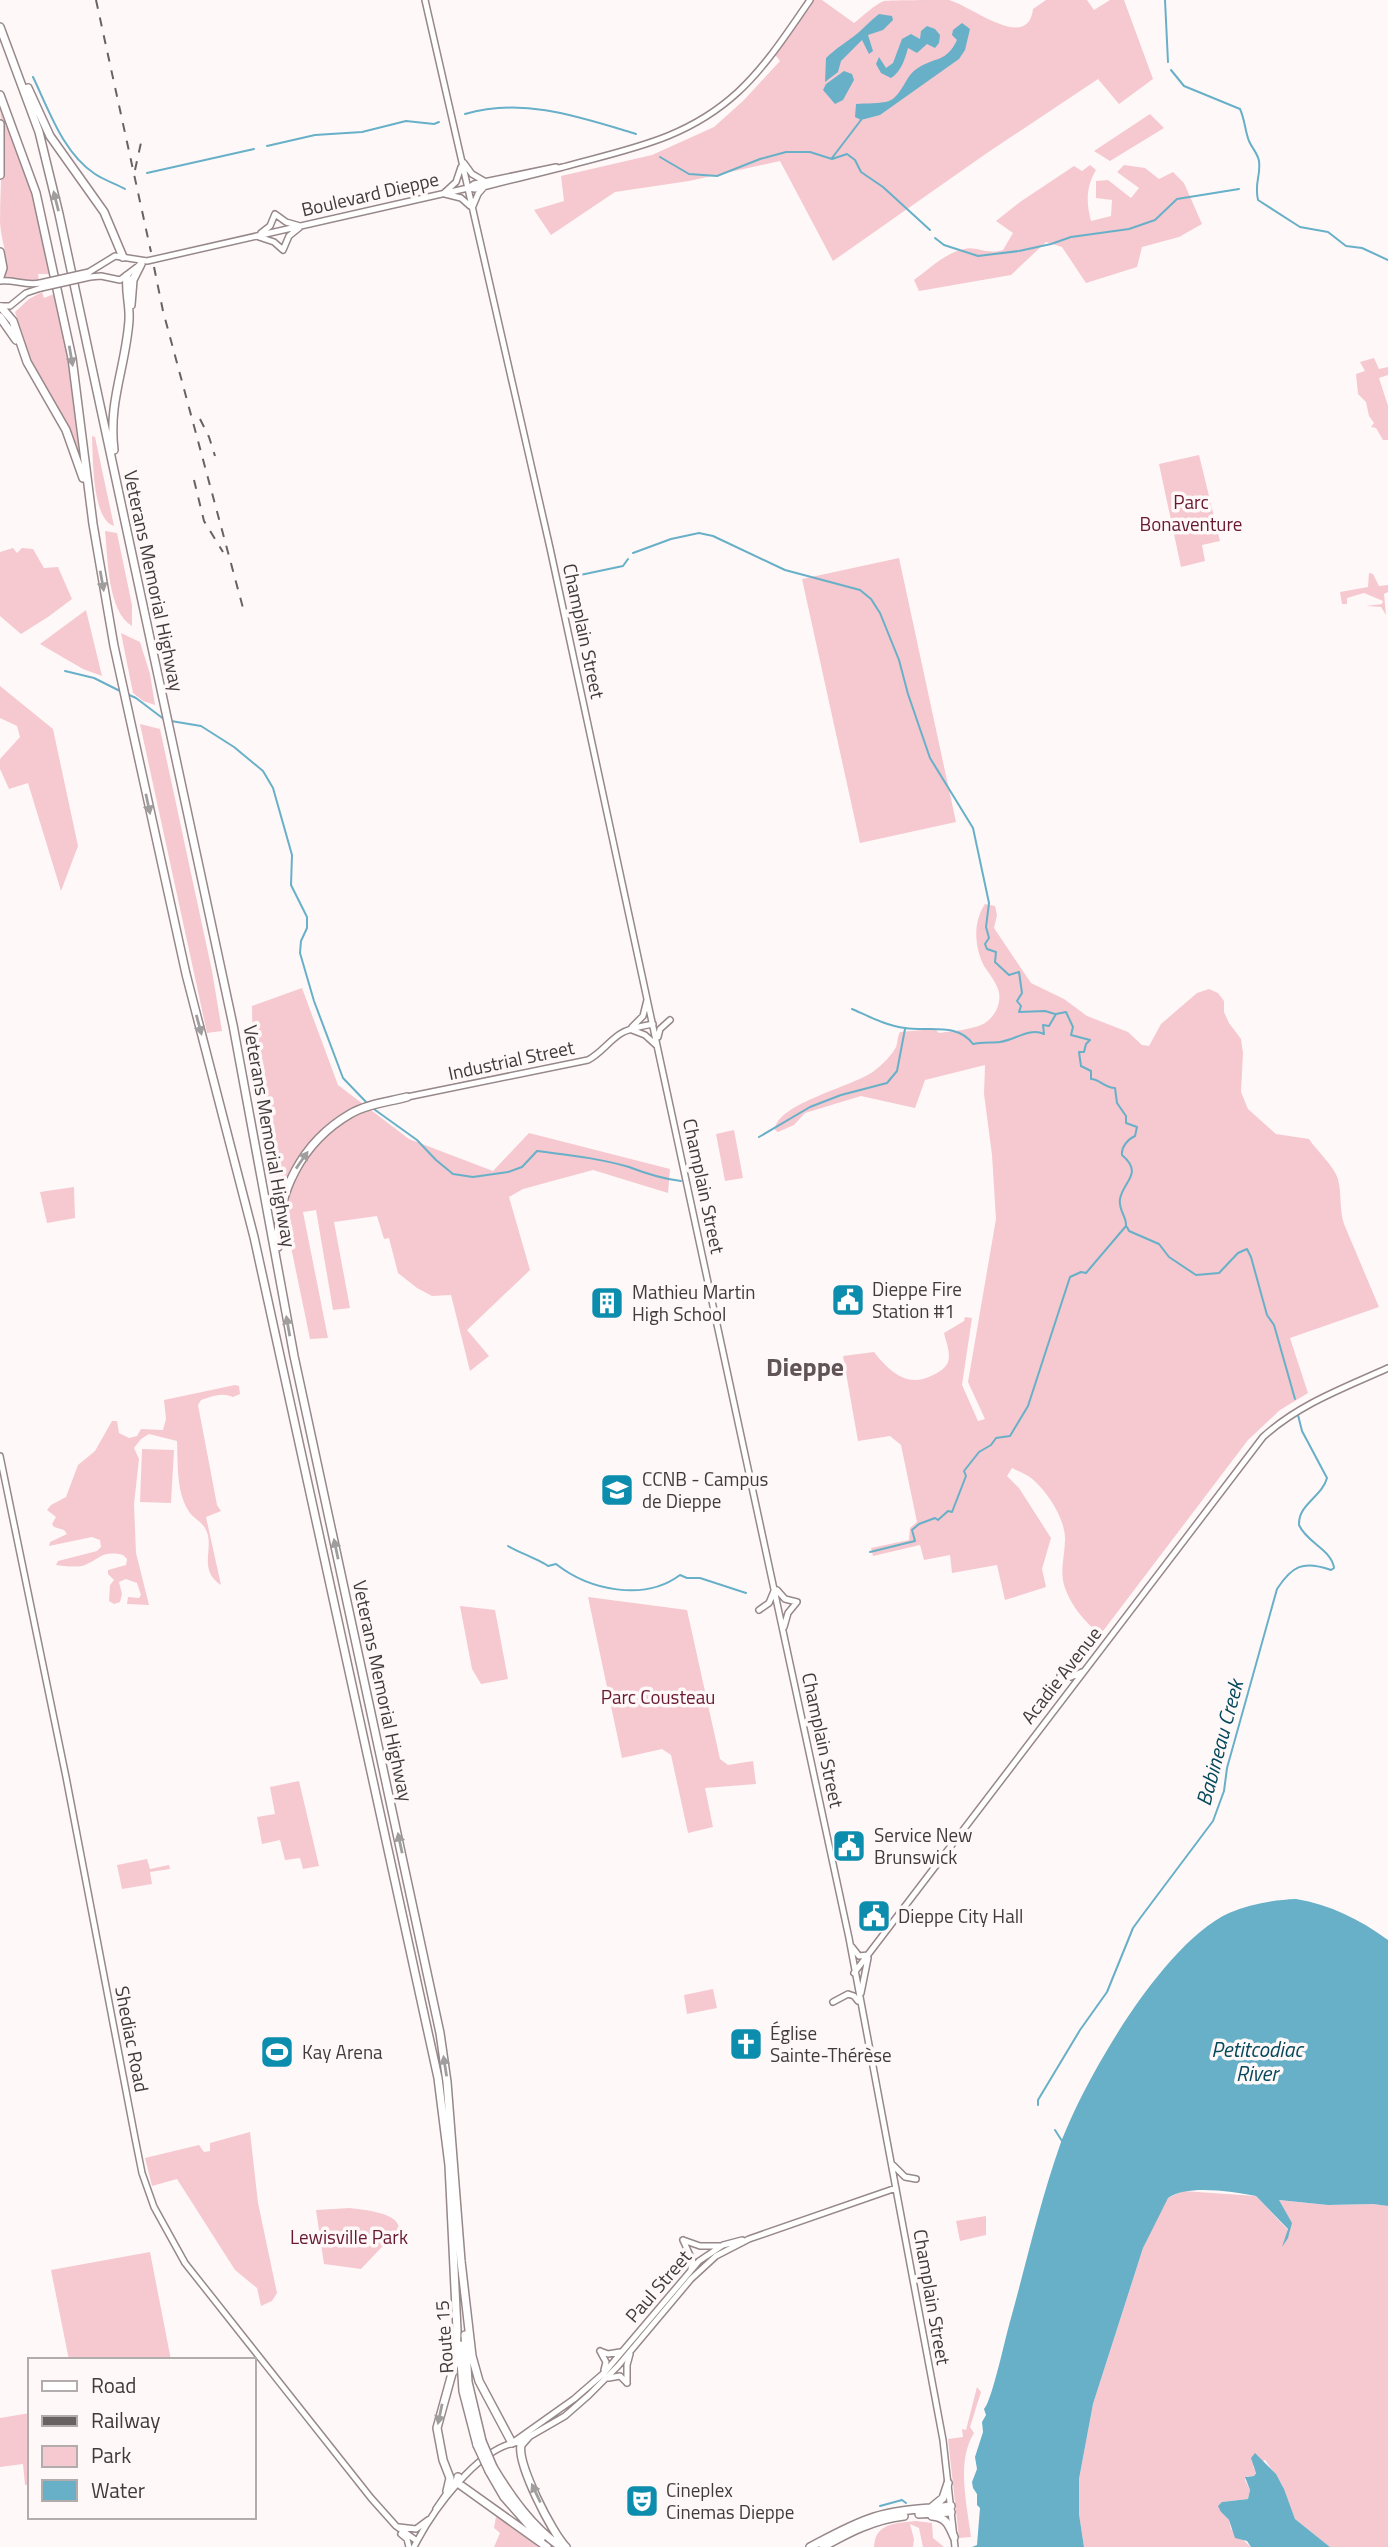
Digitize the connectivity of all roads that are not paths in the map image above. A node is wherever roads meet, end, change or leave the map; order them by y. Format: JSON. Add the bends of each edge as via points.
{"nodes":[{"id":1,"x":425,"y":0,"type":"edge"},
{"id":2,"x":810,"y":0,"type":"edge"},
{"id":3,"x":0,"y":27,"type":"edge"},
{"id":4,"x":8,"y":45,"type":"junction"},
{"id":5,"x":0,"y":95,"type":"edge"},
{"id":6,"x":0,"y":124,"type":"edge"},
{"id":7,"x":462,"y":160,"type":"junction"},
{"id":8,"x":0,"y":175,"type":"edge"},
{"id":9,"x":485,"y":184,"type":"junction"},
{"id":10,"x":468,"y":188,"type":"junction"},
{"id":11,"x":442,"y":194,"type":"junction"},
{"id":12,"x":472,"y":209,"type":"junction"},
{"id":13,"x":302,"y":226,"type":"junction"},
{"id":14,"x":256,"y":237,"type":"junction"},
{"id":15,"x":0,"y":252,"type":"edge"},
{"id":16,"x":123,"y":257,"type":"junction"},
{"id":17,"x":144,"y":262,"type":"junction"},
{"id":18,"x":90,"y":275,"type":"junction"},
{"id":19,"x":127,"y":276,"type":"junction"},
{"id":20,"x":0,"y":279,"type":"edge"},
{"id":21,"x":40,"y":286,"type":"junction"},
{"id":22,"x":1,"y":307,"type":"edge"},
{"id":23,"x":0,"y":317,"type":"edge"},
{"id":24,"x":129,"y":320,"type":"junction"},
{"id":25,"x":23,"y":353,"type":"junction"},
{"id":26,"x":93,"y":524,"type":"junction"},
{"id":27,"x":126,"y":527,"type":"junction"},
{"id":28,"x":648,"y":997,"type":"junction"},
{"id":29,"x":670,"y":1020,"type":"dead end"},
{"id":30,"x":653,"y":1024,"type":"junction"},
{"id":31,"x":629,"y":1029,"type":"junction"},
{"id":32,"x":658,"y":1047,"type":"junction"},
{"id":33,"x":407,"y":1097,"type":"joint"},
{"id":34,"x":278,"y":1272,"type":"junction"},
{"id":35,"x":1388,"y":1368,"type":"edge"},
{"id":36,"x":0,"y":1455,"type":"edge"},
{"id":37,"x":775,"y":1588,"type":"junction"},
{"id":38,"x":759,"y":1610,"type":"dead end"},
{"id":39,"x":784,"y":1631,"type":"junction"},
{"id":40,"x":1085,"y":1671,"type":"junction"},
{"id":41,"x":1059,"y":1676,"type":"dead end"},
{"id":42,"x":849,"y":1938,"type":"junction"},
{"id":43,"x":868,"y":1955,"type":"junction"},
{"id":44,"x":854,"y":1973,"type":"junction"},
{"id":45,"x":833,"y":2001,"type":"dead end"},
{"id":46,"x":860,"y":2003,"type":"junction"},
{"id":47,"x":891,"y":2164,"type":"junction"},
{"id":48,"x":916,"y":2179,"type":"dead end"},
{"id":49,"x":896,"y":2188,"type":"junction"},
{"id":50,"x":453,"y":2226,"type":"junction"},
{"id":51,"x":749,"y":2239,"type":"junction"},
{"id":52,"x":723,"y":2245,"type":"junction"},
{"id":53,"x":461,"y":2261,"type":"junction"},
{"id":54,"x":690,"y":2276,"type":"junction"},
{"id":55,"x":623,"y":2351,"type":"junction"},
{"id":56,"x":631,"y":2351,"type":"junction"},
{"id":57,"x":605,"y":2376,"type":"junction"},
{"id":58,"x":528,"y":2437,"type":"junction"},
{"id":59,"x":479,"y":2443,"type":"junction"},
{"id":60,"x":512,"y":2443,"type":"junction"},
{"id":61,"x":491,"y":2469,"type":"junction"},
{"id":62,"x":458,"y":2481,"type":"junction"},
{"id":63,"x":948,"y":2483,"type":"junction"},
{"id":64,"x":447,"y":2491,"type":"junction"},
{"id":65,"x":928,"y":2509,"type":"junction"},
{"id":66,"x":951,"y":2509,"type":"junction"},
{"id":67,"x":914,"y":2514,"type":"junction"},
{"id":68,"x":434,"y":2515,"type":"junction"},
{"id":69,"x":396,"y":2526,"type":"junction"},
{"id":70,"x":955,"y":2543,"type":"edge"},
{"id":71,"x":413,"y":2545,"type":"edge"},
{"id":72,"x":547,"y":2547,"type":"edge"},
{"id":73,"x":561,"y":2547,"type":"edge"},
{"id":74,"x":566,"y":2547,"type":"edge"},
{"id":75,"x":810,"y":2547,"type":"edge"},
{"id":76,"x":824,"y":2547,"type":"edge"}],
"edges":[{"from":1,"to":7,"type":"main road","name":"Champlain Street"},
{"from":2,"to":9,"type":"main road","name":"Boulevard Dieppe","via":[[759,71],[710,114],[677,134],[644,147]]},
{"from":3,"to":4,"type":"highway","name":"Veterans Memorial Highway"},
{"from":4,"to":16,"type":"highway","via":[[45,128],[100,205]]},
{"from":27,"to":4,"type":"highway","name":"Veterans Memorial Highway","one_way":true,"via":[[39,132]]},
{"from":5,"to":26,"type":"highway","name":"Veterans Memorial Highway","one_way":true,"via":[[36,193],[70,346]]},
{"from":6,"to":8,"type":"highway"},
{"from":7,"to":9,"type":"main road"},
{"from":7,"to":10,"type":"main road","name":"Champlain Street"},
{"from":7,"to":11,"type":"main road","via":[[458,180]]},
{"from":9,"to":10,"type":"main road","name":"Boulevard Dieppe"},
{"from":9,"to":12,"type":"main road"},
{"from":10,"to":11,"type":"main road","name":"Boulevard Dieppe"},
{"from":10,"to":12,"type":"main road","name":"Champlain Street"},
{"from":11,"to":12,"type":"main road","via":[[461,198]]},
{"from":11,"to":13,"type":"main road","name":"Boulevard Dieppe"},
{"from":12,"to":28,"type":"main road","name":"Champlain Street"},
{"from":13,"to":14,"type":"main road","name":"Boulevard Dieppe"},
{"from":13,"to":14,"type":"main road","via":[[275,214],[269,227]]},
{"from":13,"to":14,"type":"main road","via":[[290,235],[283,250]]},
{"from":14,"to":17,"type":"main road","name":"Boulevard Dieppe"},
{"from":15,"to":20,"type":"highway"},
{"from":16,"to":17,"type":"main road"},
{"from":16,"to":18,"type":"main road","via":[[112,257]]},
{"from":16,"to":19,"type":"main road","via":[[130,267]]},
{"from":17,"to":19,"type":"main road"},
{"from":17,"to":24,"type":"highway","via":[[133,280]]},
{"from":18,"to":19,"type":"main road","via":[[120,280]]},
{"from":18,"to":21,"type":"main road","bridge":true},
{"from":19,"to":24,"type":"highway"},
{"from":20,"to":21,"type":"main road"},
{"from":21,"to":22,"type":"main road"},
{"from":22,"to":25,"type":"highway","via":[[13,321]]},
{"from":23,"to":25,"type":"highway"},
{"from":24,"to":27,"type":"highway","via":[[112,425]]},
{"from":25,"to":26,"type":"highway","via":[[70,440]]},
{"from":26,"to":50,"type":"highway","name":"Veterans Memorial Highway","one_way":true,"via":[[162,869],[254,1237],[435,2065]]},
{"from":27,"to":34,"type":"highway","name":"Veterans Memorial Highway","via":[[233,1025]]},
{"from":28,"to":30,"type":"main road","name":"Champlain Street"},
{"from":28,"to":31,"type":"main road","via":[[643,1016]]},
{"from":29,"to":32,"type":"main road","via":[[659,1032]]},
{"from":30,"to":31,"type":"main road","name":"Industrial Street"},
{"from":30,"to":32,"type":"main road","name":"Champlain Street"},
{"from":31,"to":32,"type":"main road"},
{"from":31,"to":33,"type":"main road","name":"Industrial Street","via":[[588,1060]]},
{"from":32,"to":37,"type":"main road","name":"Champlain Street"},
{"from":34,"to":33,"type":"highway","one_way":true,"via":[[284,1195],[292,1173],[310,1148],[350,1114]]},
{"from":53,"to":34,"type":"highway","name":"Veterans Memorial Highway","one_way":true,"via":[[440,2033]]},
{"from":35,"to":40,"type":"main road","name":"Acadie Avenue","via":[[1304,1406],[1262,1437]]},
{"from":36,"to":69,"type":"main road","name":"Shediac Road","via":[[135,2138],[151,2199],[185,2263]]},
{"from":37,"to":38,"type":"main road","via":[[769,1603]]},
{"from":37,"to":39,"type":"main road","name":"Champlain Street"},
{"from":37,"to":39,"type":"main road","via":[[785,1599],[797,1602],[785,1620]]},
{"from":39,"to":42,"type":"main road","name":"Champlain Street"},
{"from":40,"to":41,"type":"main road"},
{"from":40,"to":43,"type":"main road","name":"Acadie Avenue"},
{"from":42,"to":43,"type":"main road","via":[[856,1955]]},
{"from":42,"to":44,"type":"main road","name":"Champlain Street"},
{"from":43,"to":44,"type":"main road","name":"Acadie Avenue"},
{"from":43,"to":46,"type":"main road"},
{"from":44,"to":46,"type":"main road","name":"Champlain Street"},
{"from":45,"to":46,"type":"main road","via":[[848,1994]]},
{"from":46,"to":47,"type":"main road","name":"Champlain Street"},
{"from":47,"to":48,"type":"main road","via":[[902,2176]]},
{"from":47,"to":49,"type":"main road","name":"Champlain Street"},
{"from":49,"to":51,"type":"main road","name":"Paul Street"},
{"from":49,"to":63,"type":"main road","name":"Champlain Street"},
{"from":50,"to":59,"type":"highway","name":"Route 15","via":[[463,2391]]},
{"from":50,"to":64,"type":"highway","one_way":true,"via":[[456,2359],[437,2428],[450,2477]]},
{"from":51,"to":52,"type":"main road","name":"Paul Street"},
{"from":51,"to":54,"type":"main road","name":"Paul Street"},
{"from":52,"to":54,"type":"main road","name":"Paul Street","via":[[704,2257]]},
{"from":52,"to":54,"type":"main road","via":[[701,2246],[683,2240],[693,2262]]},
{"from":53,"to":59,"type":"highway","name":"Route 15","via":[[468,2382]]},
{"from":53,"to":60,"type":"highway","via":[[479,2381]]},
{"from":54,"to":55,"type":"main road","name":"Paul Street"},
{"from":54,"to":56,"type":"main road","name":"Paul Street"},
{"from":55,"to":57,"type":"main road","name":"Paul Street"},
{"from":55,"to":57,"type":"main road","via":[[600,2350],[606,2362]]},
{"from":56,"to":57,"type":"main road","name":"Paul Street"},
{"from":56,"to":57,"type":"main road","via":[[627,2382]]},
{"from":57,"to":58,"type":"main road","name":"Paul Street","via":[[565,2416]]},
{"from":57,"to":60,"type":"main road"},
{"from":58,"to":60,"type":"main road","name":"Paul Street"},
{"from":74,"to":58,"type":"highway","one_way":true,"via":[[554,2532],[521,2462],[521,2445]]},
{"from":59,"to":61,"type":"highway","bridge":true},
{"from":60,"to":62,"type":"main road"},
{"from":61,"to":72,"type":"highway","via":[[504,2497]]},
{"from":61,"to":73,"type":"highway","via":[[528,2516]]},
{"from":62,"to":64,"type":"main road"},
{"from":62,"to":68,"type":"main road"},
{"from":62,"to":72,"type":"highway"},
{"from":63,"to":65,"type":"highway","via":[[938,2505]]},
{"from":63,"to":66,"type":"main road","name":"Champlain Street"},
{"from":64,"to":68,"type":"main road"},
{"from":65,"to":66,"type":"highway"},
{"from":65,"to":75,"type":"highway","via":[[875,2517]]},
{"from":66,"to":67,"type":"highway"},
{"from":66,"to":70,"type":"main road","name":"Champlain Street"},
{"from":67,"to":70,"type":"highway","via":[[943,2518]]},
{"from":67,"to":76,"type":"highway","via":[[873,2523]]},
{"from":68,"to":69,"type":"main road","via":[[416,2529]]},
{"from":68,"to":71,"type":"main road"},
{"from":69,"to":71,"type":"main road","name":"Shediac Road"}]}
